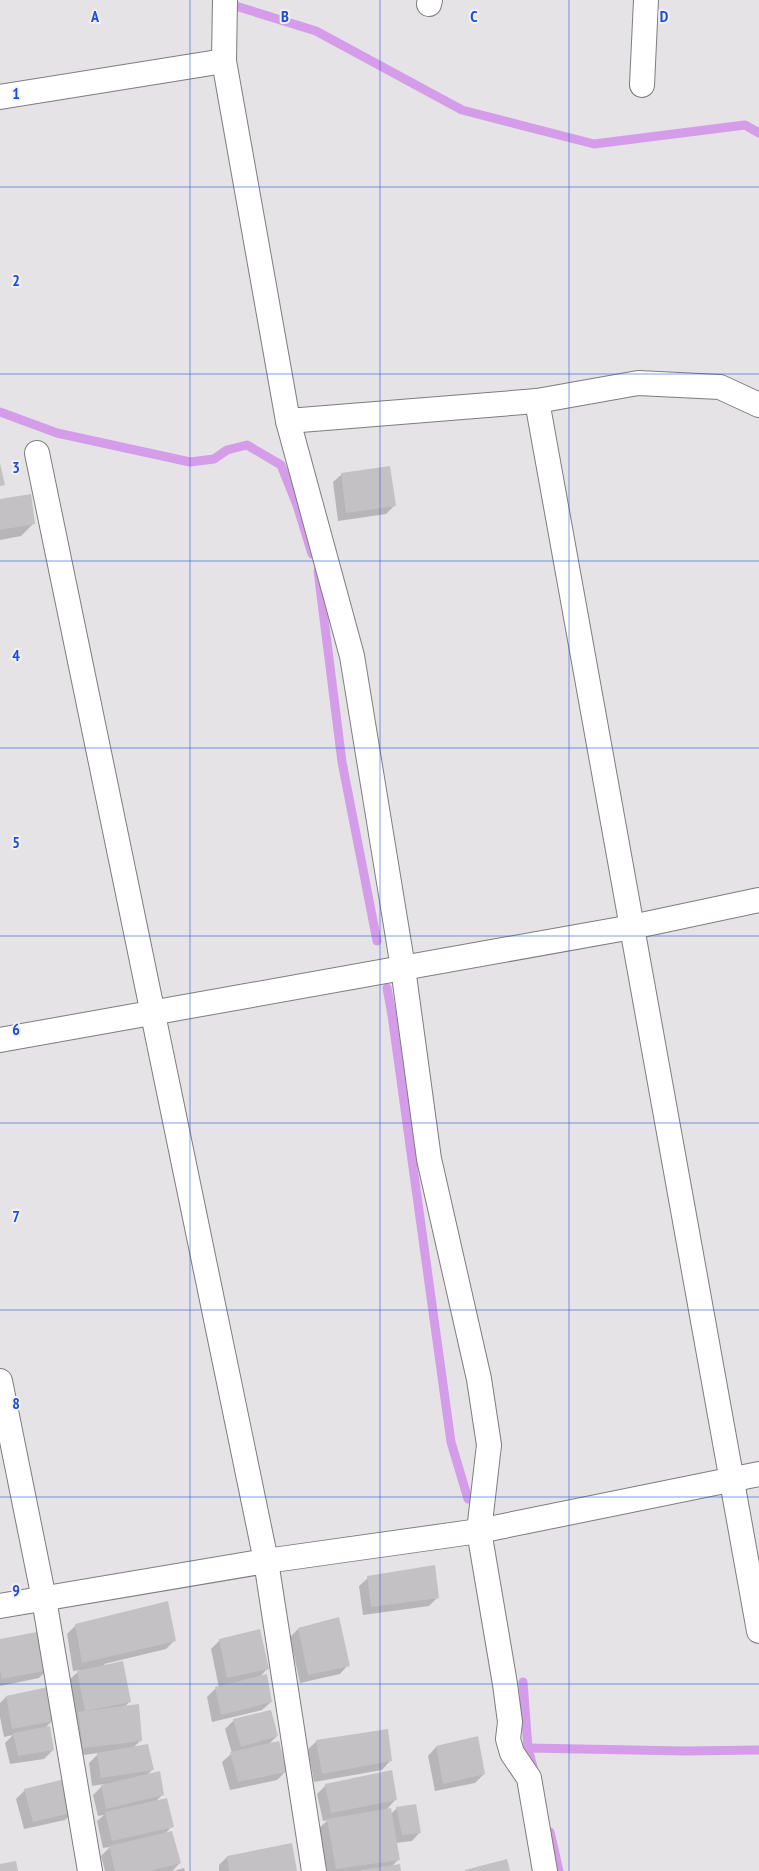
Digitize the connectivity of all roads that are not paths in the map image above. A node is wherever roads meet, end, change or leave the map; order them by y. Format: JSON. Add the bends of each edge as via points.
{"nodes":[{"id":1,"x":225,"y":0,"type":"edge"},
{"id":2,"x":646,"y":0,"type":"edge"},
{"id":3,"x":224,"y":61,"type":"junction"},
{"id":4,"x":642,"y":85,"type":"dead end"},
{"id":5,"x":0,"y":98,"type":"edge"},
{"id":6,"x":537,"y":401,"type":"junction"},
{"id":7,"x":759,"y":405,"type":"edge"},
{"id":8,"x":288,"y":421,"type":"junction"},
{"id":9,"x":37,"y":452,"type":"dead end"},
{"id":10,"x":759,"y":900,"type":"edge"},
{"id":11,"x":632,"y":927,"type":"junction"},
{"id":12,"x":404,"y":968,"type":"junction"},
{"id":13,"x":154,"y":1012,"type":"junction"},
{"id":14,"x":0,"y":1040,"type":"edge"},
{"id":15,"x":0,"y":1381,"type":"edge"},
{"id":16,"x":759,"y":1474,"type":"edge"},
{"id":17,"x":731,"y":1480,"type":"junction"},
{"id":18,"x":479,"y":1531,"type":"junction"},
{"id":19,"x":266,"y":1561,"type":"junction"},
{"id":20,"x":44,"y":1599,"type":"junction"},
{"id":21,"x":0,"y":1606,"type":"edge"},
{"id":22,"x":759,"y":1631,"type":"edge"},
{"id":23,"x":90,"y":1871,"type":"edge"},
{"id":24,"x":314,"y":1871,"type":"edge"},
{"id":25,"x":545,"y":1871,"type":"edge"}],
"edges":[{"from":1,"to":3,"type":"street"},
{"from":2,"to":4,"type":"street"},
{"from":3,"to":5,"type":"street"},
{"from":3,"to":8,"type":"street"},
{"from":6,"to":7,"type":"street","via":[[638,383],[720,387]]},
{"from":6,"to":8,"type":"street"},
{"from":6,"to":11,"type":"street"},
{"from":8,"to":12,"type":"street","via":[[352,656]]},
{"from":9,"to":13,"type":"street"},
{"from":10,"to":11,"type":"street"},
{"from":11,"to":12,"type":"street"},
{"from":11,"to":17,"type":"street"},
{"from":12,"to":13,"type":"street"},
{"from":12,"to":18,"type":"street","via":[[429,1159],[479,1379],[489,1445]]},
{"from":13,"to":14,"type":"street"},
{"from":13,"to":19,"type":"street"},
{"from":15,"to":20,"type":"street"},
{"from":16,"to":17,"type":"street"},
{"from":17,"to":18,"type":"street"},
{"from":17,"to":22,"type":"street"},
{"from":18,"to":19,"type":"street"},
{"from":18,"to":25,"type":"street","via":[[506,1684],[510,1722],[508,1739],[512,1753],[528,1778]]},
{"from":19,"to":20,"type":"street"},
{"from":19,"to":24,"type":"street"},
{"from":20,"to":21,"type":"street"},
{"from":20,"to":23,"type":"street"}]}
